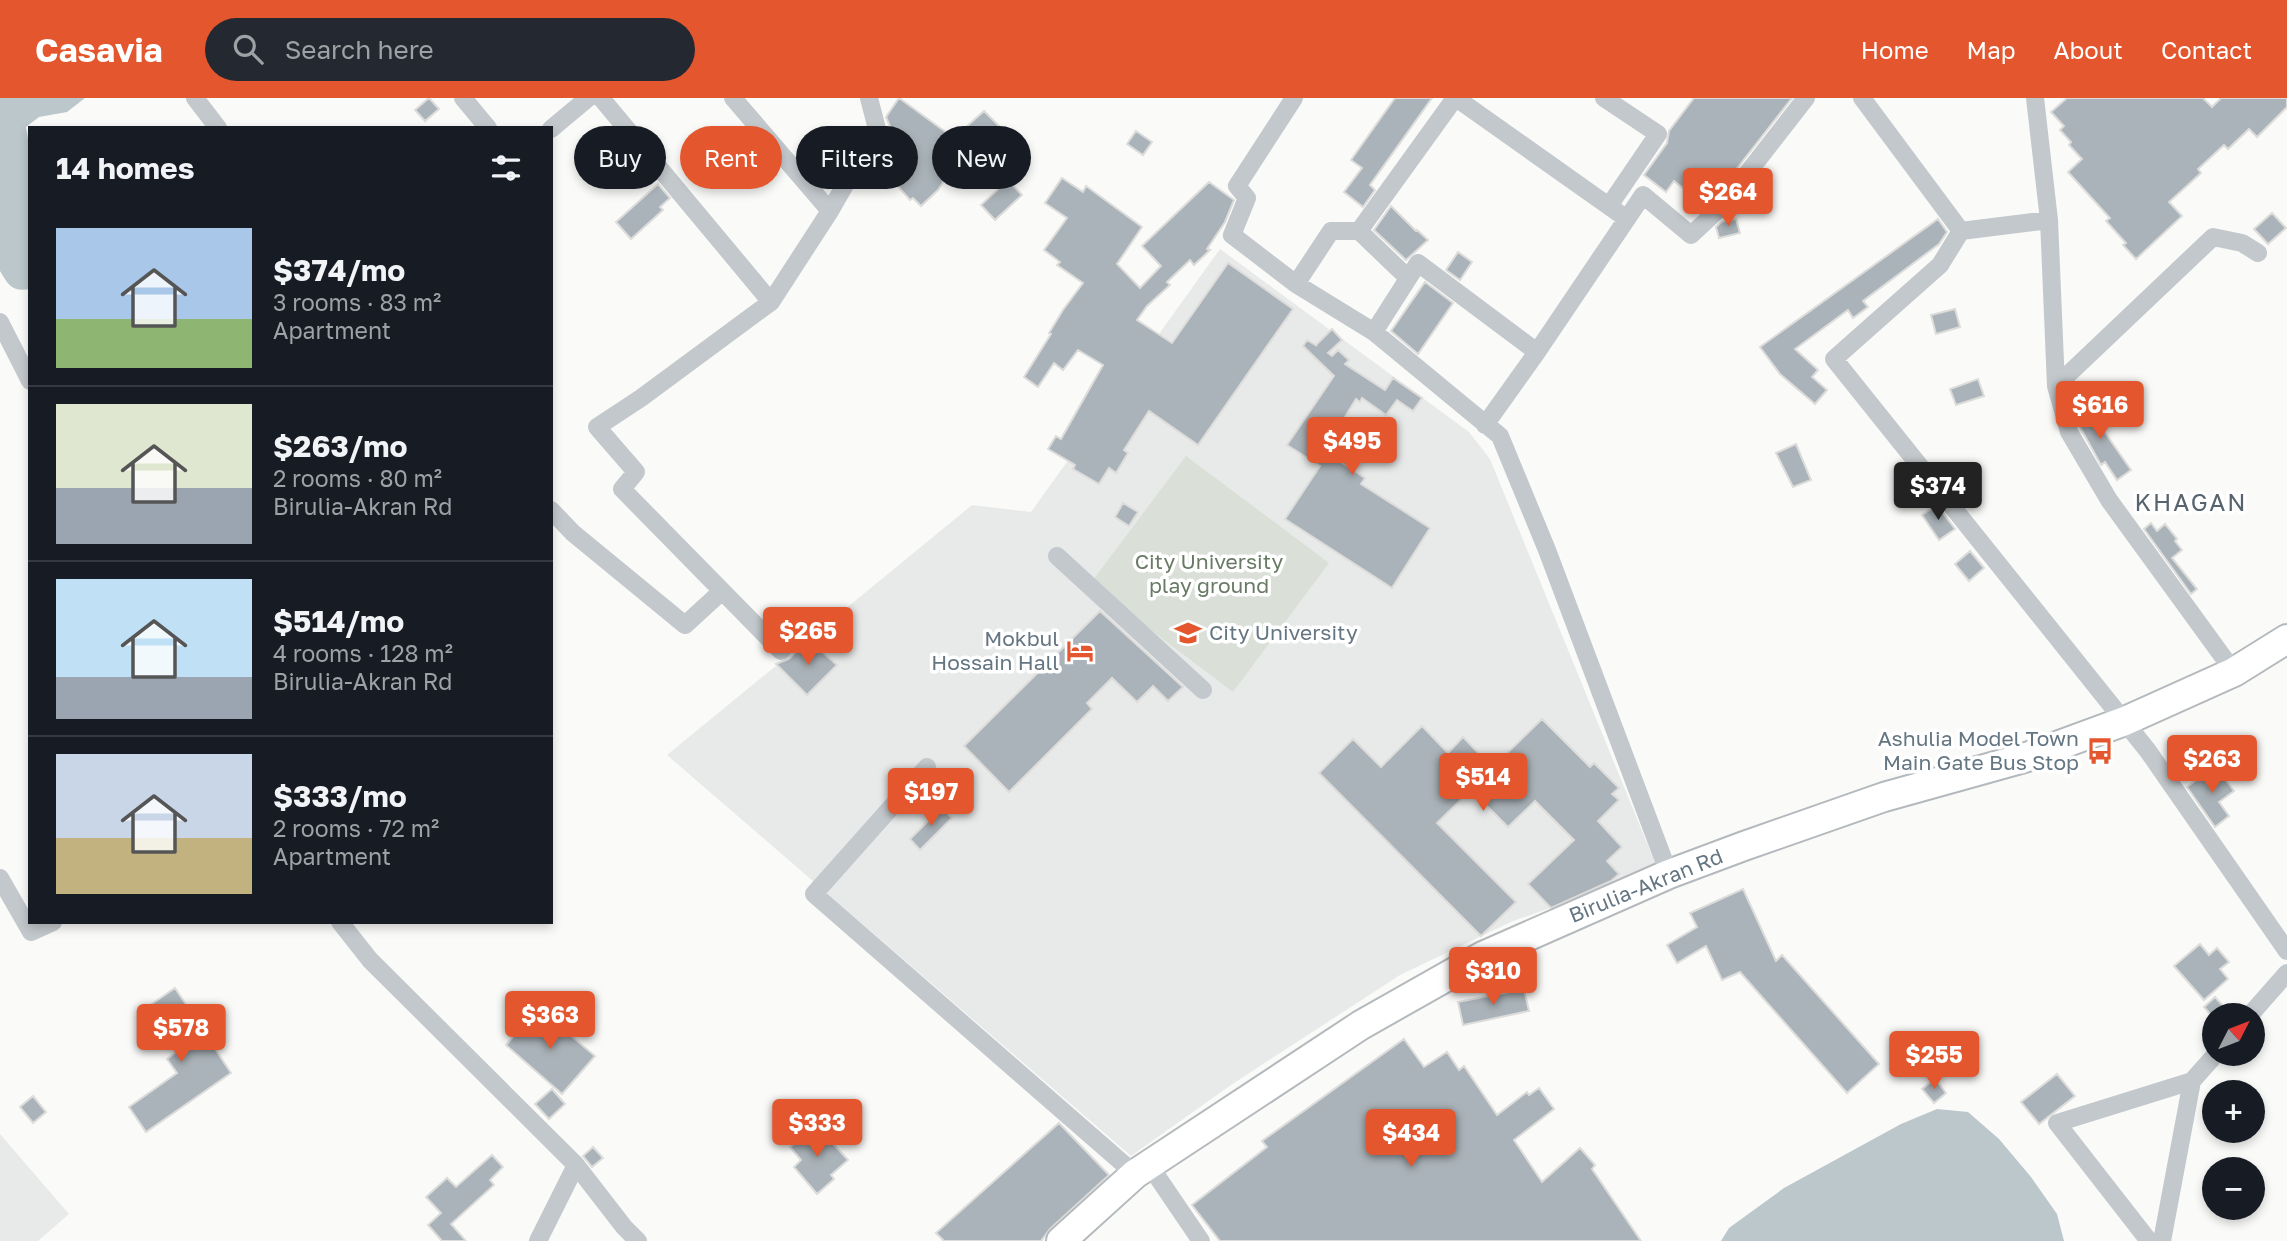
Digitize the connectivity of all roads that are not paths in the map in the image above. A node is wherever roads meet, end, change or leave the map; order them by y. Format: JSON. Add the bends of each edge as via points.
{"nodes":[{"id":1,"x":195,"y":98,"type":"edge"},
{"id":2,"x":463,"y":98,"type":"edge"},
{"id":3,"x":588,"y":98,"type":"edge"},
{"id":4,"x":601,"y":98,"type":"edge"},
{"id":5,"x":733,"y":98,"type":"edge"},
{"id":6,"x":869,"y":98,"type":"edge"},
{"id":7,"x":1294,"y":98,"type":"edge"},
{"id":8,"x":1455,"y":98,"type":"edge"},
{"id":9,"x":1604,"y":98,"type":"edge"},
{"id":10,"x":1806,"y":98,"type":"edge"},
{"id":11,"x":1861,"y":98,"type":"edge"},
{"id":12,"x":2035,"y":98,"type":"edge"},
{"id":13,"x":216,"y":126,"type":"edge"},
{"id":14,"x":486,"y":126,"type":"edge"},
{"id":15,"x":553,"y":127,"type":"edge"},
{"id":16,"x":1609,"y":206,"type":"junction"},
{"id":17,"x":830,"y":211,"type":"junction"},
{"id":18,"x":1627,"y":219,"type":"junction"},
{"id":19,"x":2049,"y":220,"type":"junction"},
{"id":20,"x":1359,"y":231,"type":"junction"},
{"id":21,"x":1961,"y":231,"type":"junction"},
{"id":22,"x":2258,"y":253,"type":"dead end"},
{"id":23,"x":1407,"y":277,"type":"junction"},
{"id":24,"x":1296,"y":284,"type":"junction"},
{"id":25,"x":771,"y":302,"type":"junction"},
{"id":26,"x":1374,"y":332,"type":"junction"},
{"id":27,"x":3,"y":333,"type":"edge"},
{"id":28,"x":1537,"y":352,"type":"junction"},
{"id":29,"x":28,"y":377,"type":"edge"},
{"id":30,"x":2056,"y":386,"type":"junction"},
{"id":31,"x":1485,"y":425,"type":"junction"},
{"id":32,"x":553,"y":512,"type":"edge"},
{"id":33,"x":1057,"y":555,"type":"dead end"},
{"id":34,"x":721,"y":592,"type":"junction"},
{"id":35,"x":816,"y":631,"type":"dead end"},
{"id":36,"x":2287,"y":639,"type":"edge"},
{"id":37,"x":2234,"y":672,"type":"junction"},
{"id":38,"x":1203,"y":690,"type":"dead end"},
{"id":39,"x":2125,"y":721,"type":"junction"},
{"id":40,"x":927,"y":767,"type":"dead end"},
{"id":41,"x":1670,"y":874,"type":"junction"},
{"id":42,"x":0,"y":878,"type":"edge"},
{"id":43,"x":49,"y":924,"type":"edge"},
{"id":44,"x":342,"y":924,"type":"edge"},
{"id":45,"x":2287,"y":951,"type":"edge"},
{"id":46,"x":2287,"y":973,"type":"edge"},
{"id":47,"x":2261,"y":1003,"type":"edge"},
{"id":48,"x":2205,"y":1066,"type":"edge"},
{"id":49,"x":2192,"y":1081,"type":"junction"},
{"id":50,"x":576,"y":1165,"type":"junction"},
{"id":51,"x":1142,"y":1170,"type":"junction"},
{"id":52,"x":538,"y":1241,"type":"edge"},
{"id":53,"x":638,"y":1241,"type":"edge"},
{"id":54,"x":1060,"y":1241,"type":"edge"},
{"id":55,"x":1201,"y":1241,"type":"edge"},
{"id":56,"x":2149,"y":1241,"type":"edge"},
{"id":57,"x":2162,"y":1241,"type":"edge"}],
"edges":[{"from":1,"to":13,"type":"street"},
{"from":2,"to":14,"type":"street"},
{"from":3,"to":15,"type":"street"},
{"from":4,"to":25,"type":"street"},
{"from":5,"to":17,"type":"street"},
{"from":6,"to":17,"type":"street","via":[[877,129]]},
{"from":7,"to":24,"type":"street","via":[[1237,186],[1247,198],[1232,235]]},
{"from":8,"to":16,"type":"street"},
{"from":8,"to":20,"type":"street"},
{"from":9,"to":16,"type":"street","via":[[1658,134]]},
{"from":10,"to":18,"type":"street","via":[[1721,207],[1691,235],[1643,195]]},
{"from":11,"to":21,"type":"street"},
{"from":12,"to":19,"type":"street"},
{"from":16,"to":18,"type":"street"},
{"from":17,"to":25,"type":"street"},
{"from":18,"to":28,"type":"street"},
{"from":19,"to":21,"type":"street"},
{"from":19,"to":30,"type":"street"},
{"from":20,"to":23,"type":"street"},
{"from":20,"to":24,"type":"street","via":[[1331,231]]},
{"from":21,"to":39,"type":"street","via":[[1940,265],[1834,359]]},
{"from":22,"to":30,"type":"street","via":[[2242,243],[2213,237]]},
{"from":23,"to":26,"type":"street"},
{"from":23,"to":28,"type":"street","via":[[1418,263]]},
{"from":24,"to":26,"type":"street"},
{"from":25,"to":34,"type":"street","via":[[597,427],[636,472],[622,489]]},
{"from":26,"to":31,"type":"street"},
{"from":27,"to":29,"type":"street"},
{"from":28,"to":31,"type":"street"},
{"from":30,"to":37,"type":"street","via":[[2069,432],[2109,500]]},
{"from":31,"to":41,"type":"street","via":[[1500,436],[1547,550]]},
{"from":32,"to":34,"type":"street","via":[[685,625]]},
{"from":33,"to":38,"type":"street"},
{"from":34,"to":35,"type":"street","via":[[781,651],[806,624]]},
{"from":36,"to":37,"type":"highway","name":"Birulia-Akran Rd"},
{"from":37,"to":39,"type":"highway","name":"Birulia-Akran Rd"},
{"from":39,"to":41,"type":"highway","name":"Birulia-Akran Rd","via":[[2024,758],[1884,797]]},
{"from":39,"to":45,"type":"street"},
{"from":40,"to":51,"type":"street","via":[[814,894]]},
{"from":41,"to":51,"type":"highway","name":"Birulia-Akran Rd","via":[[1483,956],[1361,1025]]},
{"from":42,"to":43,"type":"street","via":[[31,932]]},
{"from":44,"to":50,"type":"street","via":[[370,960]]},
{"from":46,"to":47,"type":"street"},
{"from":48,"to":49,"type":"street"},
{"from":49,"to":56,"type":"street","via":[[2057,1123]]},
{"from":49,"to":57,"type":"street"},
{"from":50,"to":52,"type":"street"},
{"from":50,"to":53,"type":"street"},
{"from":51,"to":54,"type":"highway","name":"Birulia-Akran Rd"},
{"from":51,"to":55,"type":"street"}]}
